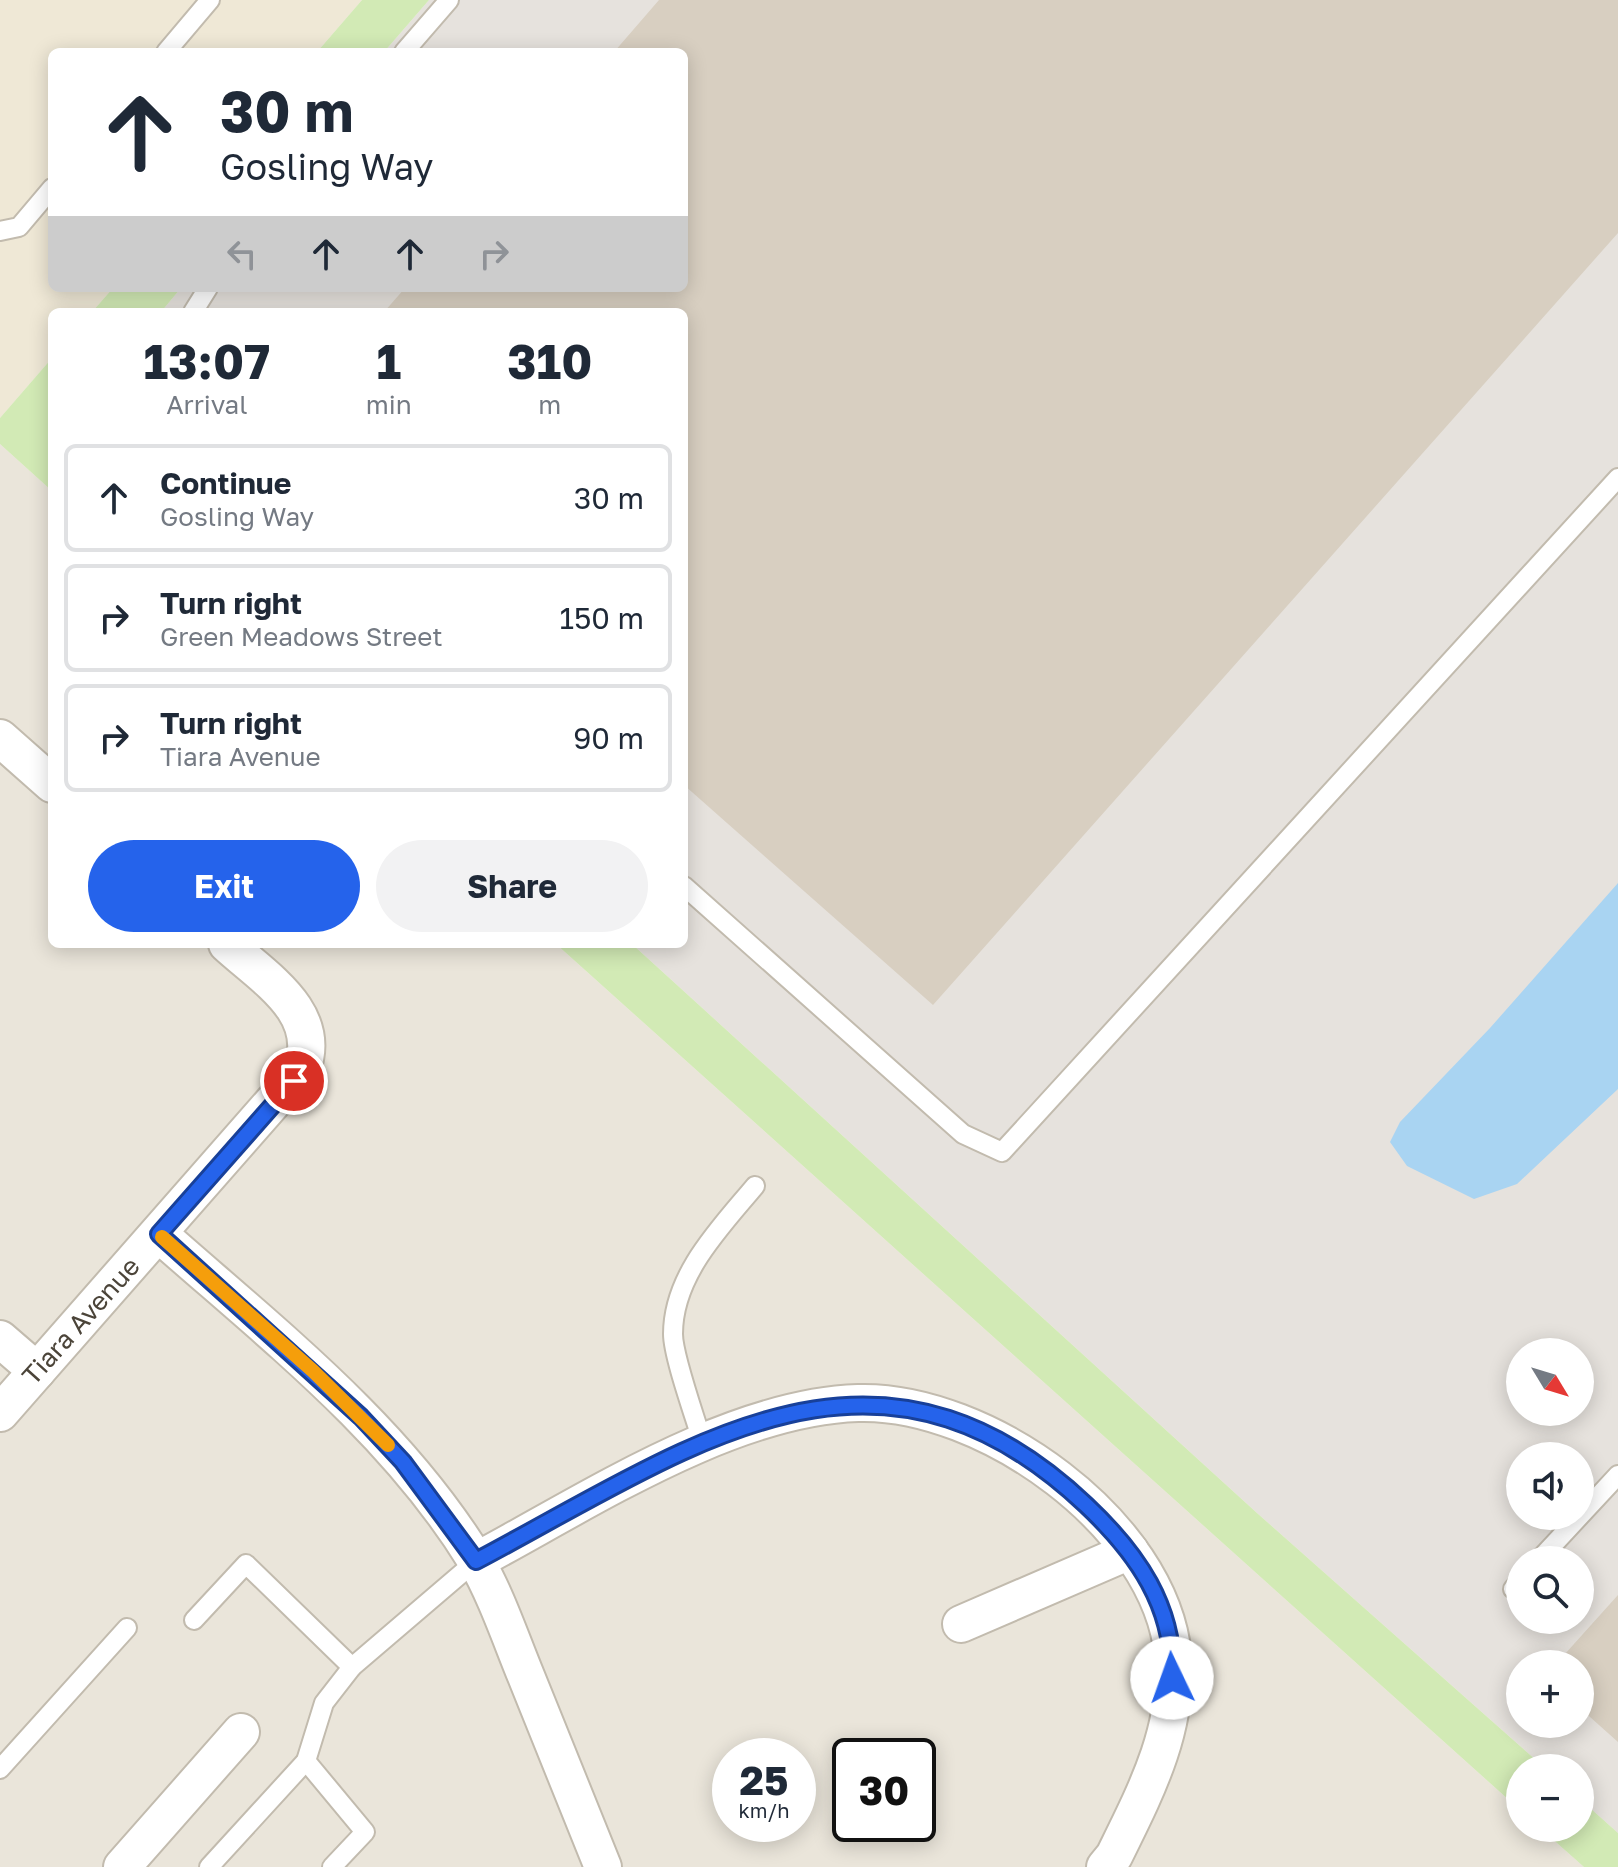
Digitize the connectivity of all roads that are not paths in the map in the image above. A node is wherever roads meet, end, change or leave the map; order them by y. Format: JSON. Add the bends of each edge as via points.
{"nodes":[{"id":1,"x":210,"y":0,"type":"edge"},
{"id":2,"x":449,"y":0,"type":"edge"},
{"id":3,"x":169,"y":48,"type":"edge"},
{"id":4,"x":407,"y":48,"type":"edge"},
{"id":5,"x":48,"y":193,"type":"edge"},
{"id":6,"x":0,"y":231,"type":"edge"},
{"id":7,"x":1618,"y":478,"type":"edge"},
{"id":8,"x":0,"y":738,"type":"edge"},
{"id":9,"x":48,"y":776,"type":"edge"},
{"id":10,"x":688,"y":890,"type":"edge"},
{"id":11,"x":231,"y":948,"type":"edge"},
{"id":12,"x":755,"y":1186,"type":"dead end"},
{"id":13,"x":159,"y":1234,"type":"junction"},
{"id":14,"x":0,"y":1339,"type":"edge"},
{"id":15,"x":37,"y":1371,"type":"junction"},
{"id":16,"x":0,"y":1413,"type":"edge"},
{"id":17,"x":702,"y":1441,"type":"junction"},
{"id":18,"x":1618,"y":1475,"type":"edge"},
{"id":19,"x":1552,"y":1546,"type":"edge"},
{"id":20,"x":1130,"y":1551,"type":"junction"},
{"id":21,"x":476,"y":1561,"type":"junction"},
{"id":22,"x":194,"y":1620,"type":"dead end"},
{"id":23,"x":961,"y":1624,"type":"dead end"},
{"id":24,"x":127,"y":1628,"type":"dead end"},
{"id":25,"x":352,"y":1667,"type":"junction"},
{"id":26,"x":241,"y":1732,"type":"dead end"},
{"id":27,"x":306,"y":1761,"type":"junction"},
{"id":28,"x":0,"y":1769,"type":"edge"},
{"id":29,"x":1115,"y":1863,"type":"edge"},
{"id":30,"x":122,"y":1867,"type":"edge"},
{"id":31,"x":209,"y":1867,"type":"edge"},
{"id":32,"x":332,"y":1867,"type":"edge"},
{"id":33,"x":603,"y":1867,"type":"edge"}],
"edges":[{"from":1,"to":3,"type":"lane"},
{"from":2,"to":4,"type":"lane"},
{"from":5,"to":6,"type":"lane","via":[[19,227]]},
{"from":7,"to":10,"type":"lane","via":[[1002,1152],[963,1134]]},
{"from":8,"to":9,"type":"street"},
{"from":11,"to":13,"type":"street","name":"Tiara Avenue","via":[[302,1017],[308,1042],[302,1069]]},
{"from":12,"to":17,"type":"lane","via":[[698,1256],[680,1300],[673,1335]]},
{"from":13,"to":15,"type":"street","name":"Tiara Avenue"},
{"from":13,"to":21,"type":"street","via":[[361,1417],[403,1462]]},
{"from":14,"to":15,"type":"street"},
{"from":15,"to":16,"type":"street","name":"Tiara Avenue"},
{"from":17,"to":20,"type":"street","via":[[785,1415],[846,1404],[931,1412],[1002,1441],[1035,1462]]},
{"from":17,"to":21,"type":"street"},
{"from":18,"to":19,"type":"lane"},
{"from":20,"to":23,"type":"street"},
{"from":20,"to":29,"type":"street","via":[[1167,1620],[1173,1658],[1171,1699],[1153,1777]]},
{"from":21,"to":25,"type":"lane"},
{"from":21,"to":33,"type":"street"},
{"from":22,"to":25,"type":"lane","via":[[246,1564]]},
{"from":24,"to":28,"type":"lane"},
{"from":25,"to":27,"type":"lane","via":[[324,1703]]},
{"from":26,"to":30,"type":"street"},
{"from":27,"to":31,"type":"lane"},
{"from":27,"to":32,"type":"lane","via":[[365,1832]]}]}
